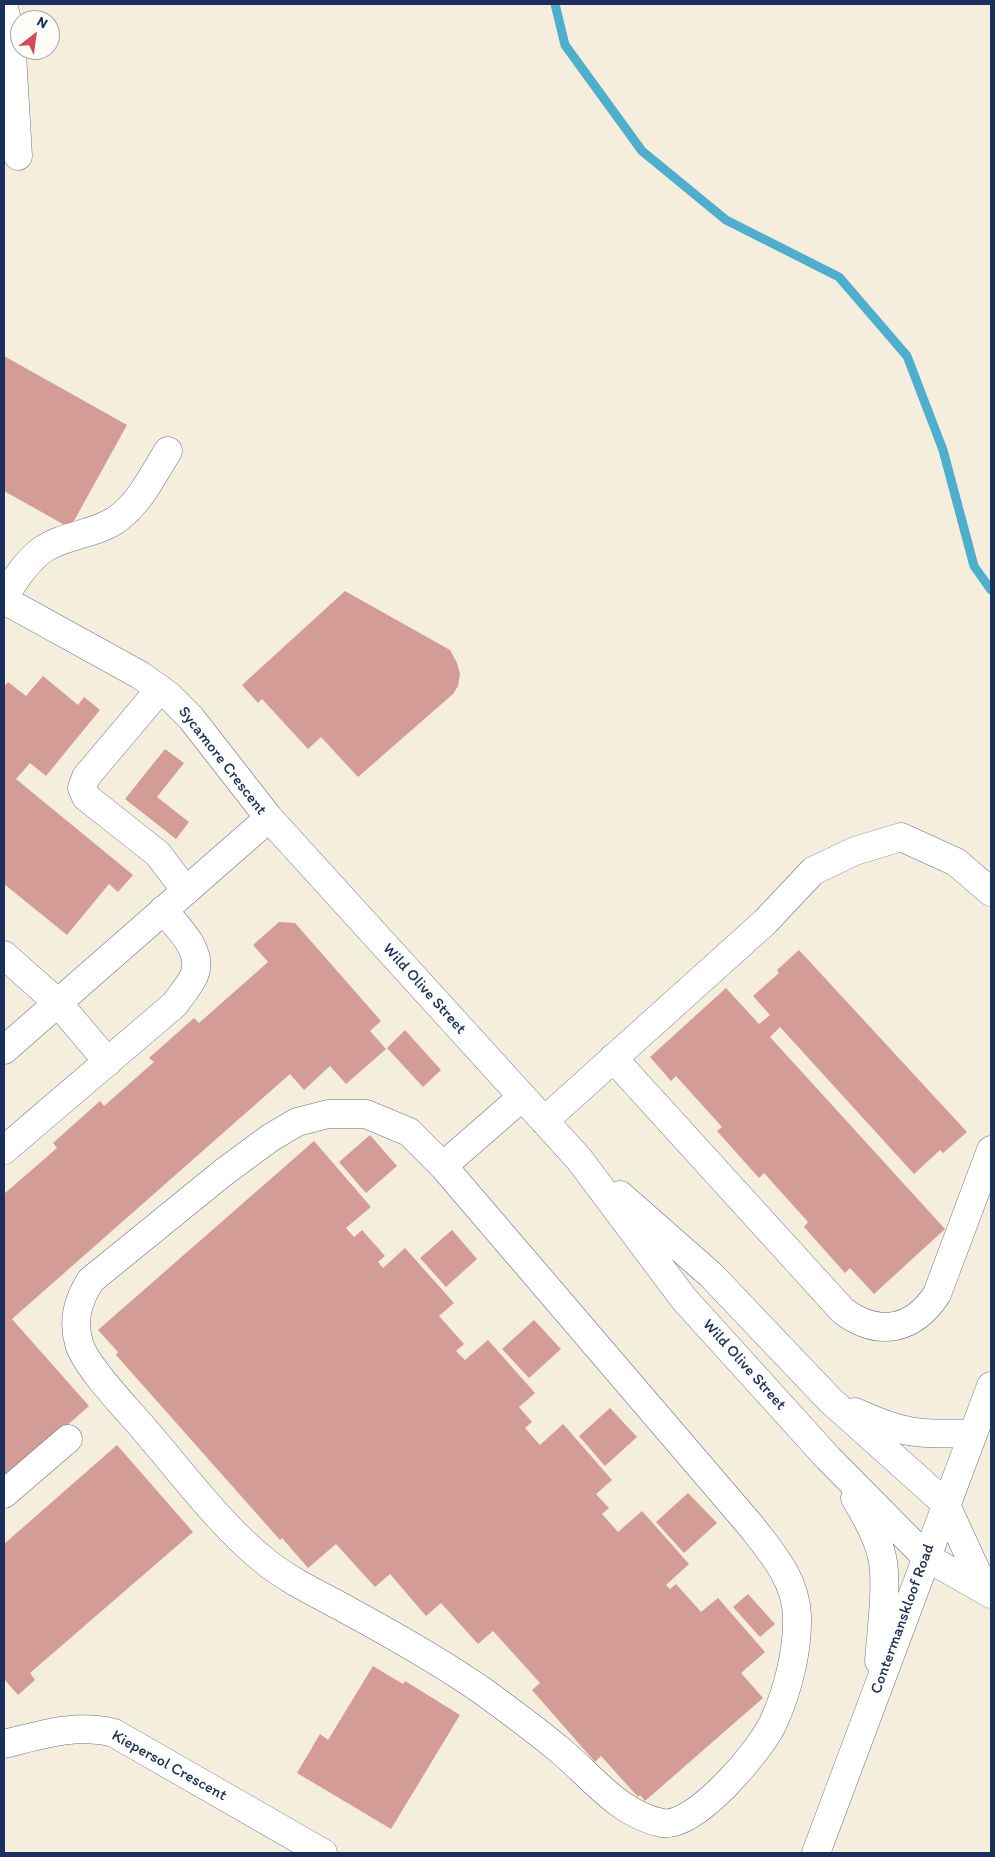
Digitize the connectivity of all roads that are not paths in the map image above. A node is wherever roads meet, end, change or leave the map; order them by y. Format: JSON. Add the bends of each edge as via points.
{"nodes":[{"id":1,"x":4,"y":8,"type":"edge"},
{"id":2,"x":18,"y":156,"type":"dead end"},
{"id":3,"x":168,"y":451,"type":"dead end"},
{"id":4,"x":4,"y":599,"type":"edge"},
{"id":5,"x":160,"y":689,"type":"junction"},
{"id":6,"x":268,"y":818,"type":"junction"},
{"id":7,"x":186,"y":891,"type":"junction"},
{"id":8,"x":991,"y":892,"type":"edge"},
{"id":9,"x":163,"y":910,"type":"junction"},
{"id":10,"x":4,"y":954,"type":"edge"},
{"id":11,"x":58,"y":1003,"type":"junction"},
{"id":12,"x":4,"y":1050,"type":"edge"},
{"id":13,"x":613,"y":1058,"type":"junction"},
{"id":14,"x":108,"y":1062,"type":"junction"},
{"id":15,"x":522,"y":1097,"type":"junction"},
{"id":16,"x":544,"y":1121,"type":"junction"},
{"id":17,"x":4,"y":1150,"type":"edge"},
{"id":18,"x":991,"y":1150,"type":"edge"},
{"id":19,"x":579,"y":1159,"type":"junction"},
{"id":20,"x":443,"y":1166,"type":"junction"},
{"id":21,"x":991,"y":1386,"type":"edge"},
{"id":22,"x":839,"y":1409,"type":"junction"},
{"id":23,"x":972,"y":1433,"type":"junction"},
{"id":24,"x":68,"y":1439,"type":"dead end"},
{"id":25,"x":822,"y":1452,"type":"junction"},
{"id":26,"x":4,"y":1494,"type":"edge"},
{"id":27,"x":946,"y":1503,"type":"junction"},
{"id":28,"x":926,"y":1557,"type":"junction"},
{"id":29,"x":988,"y":1592,"type":"edge"},
{"id":30,"x":878,"y":1684,"type":"junction"},
{"id":31,"x":4,"y":1744,"type":"edge"},
{"id":32,"x":323,"y":1853,"type":"edge"},
{"id":33,"x":816,"y":1853,"type":"edge"}],
"edges":[{"from":1,"to":2,"type":"street","via":[[11,36]]},
{"from":3,"to":4,"type":"street","via":[[134,505],[96,531],[43,550],[19,574]]},
{"from":4,"to":5,"type":"street","name":"Sycamore Crescent"},
{"from":5,"to":6,"type":"street","name":"Sycamore Crescent","via":[[191,718]]},
{"from":5,"to":7,"type":"street","via":[[86,777],[82,788],[86,797],[158,854]]},
{"from":6,"to":7,"type":"street","name":"Sycamore Crescent"},
{"from":6,"to":15,"type":"street","name":"Wild Olive Street"},
{"from":7,"to":9,"type":"street","name":"Sycamore Crescent"},
{"from":8,"to":13,"type":"street","via":[[956,862],[901,837],[856,851],[813,871],[765,922]]},
{"from":9,"to":11,"type":"street","name":"Sycamore Crescent"},
{"from":9,"to":14,"type":"street","via":[[193,948],[194,976],[175,1004]]},
{"from":10,"to":11,"type":"street"},
{"from":11,"to":12,"type":"street","name":"Sycamore Crescent"},
{"from":11,"to":14,"type":"street"},
{"from":13,"to":16,"type":"street"},
{"from":13,"to":18,"type":"street","via":[[843,1311],[866,1324],[892,1327],[918,1316],[929,1307],[937,1294]]},
{"from":14,"to":17,"type":"street"},
{"from":15,"to":16,"type":"street","name":"Wild Olive Street"},
{"from":15,"to":20,"type":"street"},
{"from":16,"to":19,"type":"street","name":"Wild Olive Street"},
{"from":19,"to":22,"type":"street","name":"Wild Olive Street","via":[[711,1275]]},
{"from":19,"to":25,"type":"street","name":"Wild Olive Street","via":[[684,1299]]},
{"from":20,"to":20,"type":"street","via":[[751,1526],[779,1561],[792,1587],[797,1613],[796,1644],[774,1722],[763,1741],[714,1797],[681,1820],[668,1824],[629,1811],[533,1728],[460,1675],[266,1562],[214,1511],[107,1386],[79,1346],[75,1326],[77,1308],[91,1280],[224,1172],[296,1122],[328,1114],[366,1114],[409,1132]]},
{"from":21,"to":23,"type":"street","name":"Contermanskloof Road"},
{"from":22,"to":23,"type":"street","via":[[903,1432]]},
{"from":22,"to":25,"type":"street"},
{"from":22,"to":27,"type":"street","name":"Wild Olive Street"},
{"from":23,"to":27,"type":"street","name":"Contermanskloof Road"},
{"from":24,"to":26,"type":"street"},
{"from":25,"to":28,"type":"street","name":"Wild Olive Street"},
{"from":25,"to":30,"type":"street","via":[[866,1517],[883,1559]]},
{"from":27,"to":28,"type":"street","name":"Contermanskloof Road"},
{"from":27,"to":29,"type":"street"},
{"from":28,"to":29,"type":"street","name":"Wild Olive Street"},
{"from":28,"to":30,"type":"street","name":"Contermanskloof Road"},
{"from":30,"to":33,"type":"street","name":"Contermanskloof Road"},
{"from":31,"to":32,"type":"street","name":"Kiepersol Crescent","via":[[64,1729],[96,1728],[114,1733]]}]}
